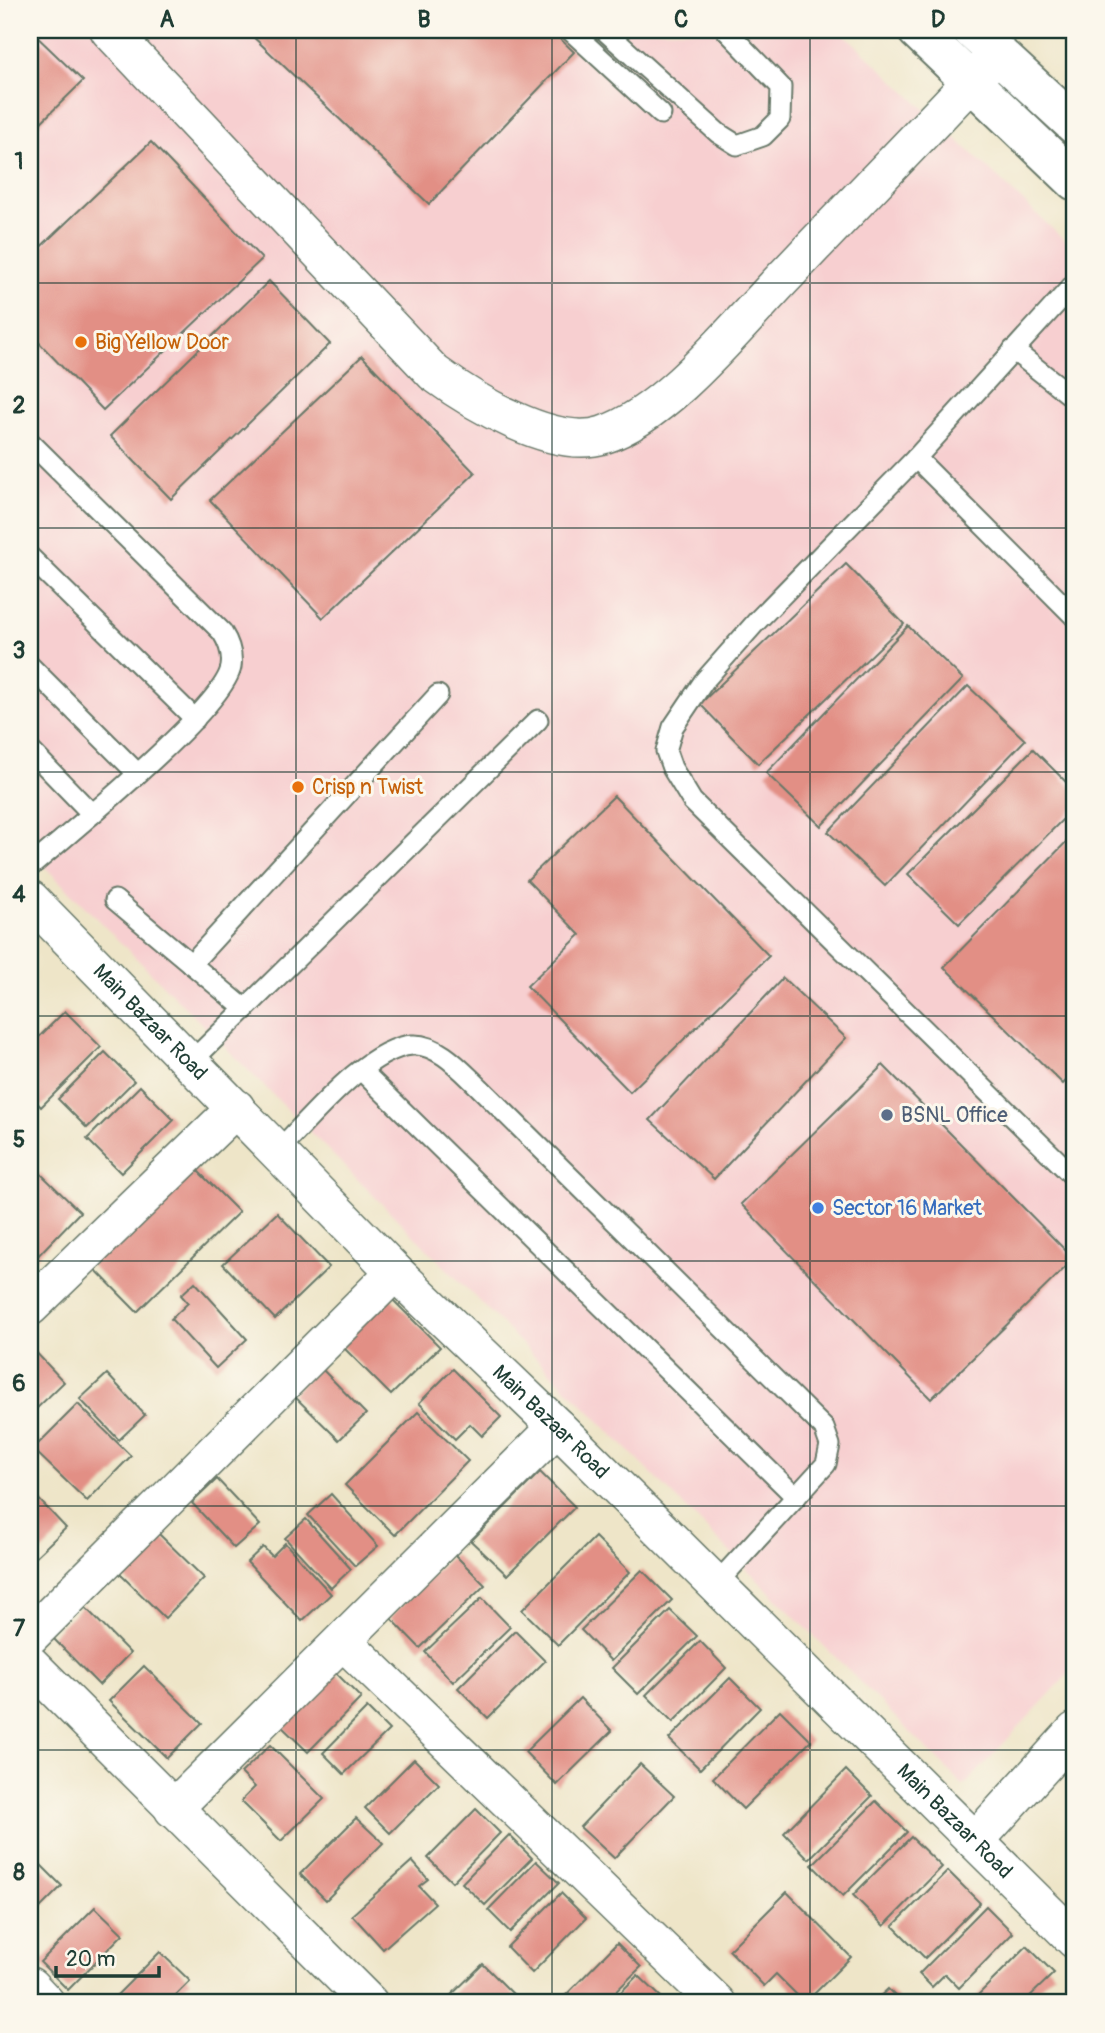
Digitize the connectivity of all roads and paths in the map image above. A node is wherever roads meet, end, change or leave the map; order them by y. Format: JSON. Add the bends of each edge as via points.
{"nodes":[{"id":1,"x":109,"y":30,"type":"edge"},
{"id":2,"x":570,"y":30,"type":"edge"},
{"id":3,"x":604,"y":30,"type":"edge"},
{"id":4,"x":726,"y":30,"type":"edge"},
{"id":5,"x":918,"y":30,"type":"edge"},
{"id":6,"x":984,"y":42,"type":"edge"},
{"id":7,"x":971,"y":82,"type":"junction"},
{"id":8,"x":661,"y":114,"type":"dead end"},
{"id":9,"x":1075,"y":125,"type":"edge"},
{"id":10,"x":1075,"y":181,"type":"edge"},
{"id":11,"x":1075,"y":283,"type":"edge"},
{"id":12,"x":1013,"y":350,"type":"junction"},
{"id":13,"x":1075,"y":399,"type":"edge"},
{"id":14,"x":30,"y":442,"type":"edge"},
{"id":15,"x":916,"y":458,"type":"junction"},
{"id":16,"x":30,"y":557,"type":"edge"},
{"id":17,"x":1075,"y":617,"type":"edge"},
{"id":18,"x":30,"y":666,"type":"edge"},
{"id":19,"x":438,"y":695,"type":"dead end"},
{"id":20,"x":195,"y":719,"type":"junction"},
{"id":21,"x":538,"y":720,"type":"dead end"},
{"id":22,"x":30,"y":750,"type":"edge"},
{"id":23,"x":138,"y":773,"type":"junction"},
{"id":24,"x":92,"y":814,"type":"junction"},
{"id":25,"x":30,"y":867,"type":"edge"},
{"id":26,"x":30,"y":899,"type":"edge"},
{"id":27,"x":115,"y":900,"type":"dead end"},
{"id":28,"x":191,"y":964,"type":"junction"},
{"id":29,"x":245,"y":1009,"type":"junction"},
{"id":30,"x":191,"y":1062,"type":"junction"},
{"id":31,"x":362,"y":1071,"type":"junction"},
{"id":32,"x":236,"y":1108,"type":"junction"},
{"id":33,"x":278,"y":1151,"type":"junction"},
{"id":34,"x":1075,"y":1178,"type":"edge"},
{"id":35,"x":395,"y":1272,"type":"junction"},
{"id":36,"x":30,"y":1307,"type":"edge"},
{"id":37,"x":557,"y":1427,"type":"junction"},
{"id":38,"x":796,"y":1497,"type":"junction"},
{"id":39,"x":716,"y":1584,"type":"junction"},
{"id":40,"x":30,"y":1636,"type":"edge"},
{"id":41,"x":343,"y":1641,"type":"junction"},
{"id":42,"x":30,"y":1664,"type":"edge"},
{"id":43,"x":1075,"y":1731,"type":"edge"},
{"id":44,"x":173,"y":1810,"type":"junction"},
{"id":45,"x":975,"y":1841,"type":"junction"},
{"id":46,"x":1075,"y":1940,"type":"edge"},
{"id":47,"x":30,"y":1986,"type":"edge"},
{"id":48,"x":46,"y":2003,"type":"edge"},
{"id":49,"x":369,"y":2003,"type":"edge"},
{"id":50,"x":717,"y":2003,"type":"edge"}],
"edges":[{"from":1,"to":7,"type":"street","via":[[434,373],[504,417],[561,436],[601,436],[643,417],[696,368]]},
{"from":2,"to":8,"type":"lane"},
{"from":3,"to":4,"type":"lane","via":[[718,134],[737,145],[763,136],[780,119],[781,87]]},
{"from":5,"to":7,"type":"street"},
{"from":6,"to":7,"type":"street"},
{"from":6,"to":9,"type":"street"},
{"from":7,"to":10,"type":"street"},
{"from":11,"to":12,"type":"lane"},
{"from":12,"to":13,"type":"lane"},
{"from":12,"to":15,"type":"lane"},
{"from":14,"to":20,"type":"lane","via":[[222,632],[231,647],[231,668],[222,688]]},
{"from":15,"to":17,"type":"lane"},
{"from":15,"to":34,"type":"lane","via":[[704,681],[673,727],[666,751],[692,801]]},
{"from":16,"to":20,"type":"lane"},
{"from":18,"to":23,"type":"lane"},
{"from":19,"to":28,"type":"lane"},
{"from":20,"to":23,"type":"lane"},
{"from":21,"to":29,"type":"lane"},
{"from":22,"to":24,"type":"lane"},
{"from":23,"to":24,"type":"lane"},
{"from":24,"to":25,"type":"lane"},
{"from":26,"to":30,"type":"street","name":"Main Bazaar Road"},
{"from":27,"to":28,"type":"lane"},
{"from":28,"to":29,"type":"lane"},
{"from":29,"to":30,"type":"lane"},
{"from":30,"to":32,"type":"street","name":"Main Bazaar Road"},
{"from":31,"to":33,"type":"lane"},
{"from":31,"to":38,"type":"lane"},
{"from":31,"to":38,"type":"lane","via":[[382,1054],[414,1045],[444,1055],[489,1097],[824,1428],[830,1445],[826,1464]]},
{"from":32,"to":33,"type":"street","name":"Main Bazaar Road"},
{"from":32,"to":36,"type":"street"},
{"from":33,"to":35,"type":"street","name":"Main Bazaar Road"},
{"from":35,"to":37,"type":"street","name":"Main Bazaar Road"},
{"from":35,"to":40,"type":"street"},
{"from":37,"to":39,"type":"street","name":"Main Bazaar Road"},
{"from":37,"to":41,"type":"street"},
{"from":38,"to":39,"type":"lane"},
{"from":39,"to":45,"type":"street","name":"Main Bazaar Road"},
{"from":41,"to":44,"type":"street"},
{"from":41,"to":50,"type":"street"},
{"from":42,"to":44,"type":"street"},
{"from":43,"to":45,"type":"street"},
{"from":44,"to":49,"type":"street"},
{"from":45,"to":46,"type":"street","name":"Main Bazaar Road"},
{"from":47,"to":48,"type":"street"}]}
